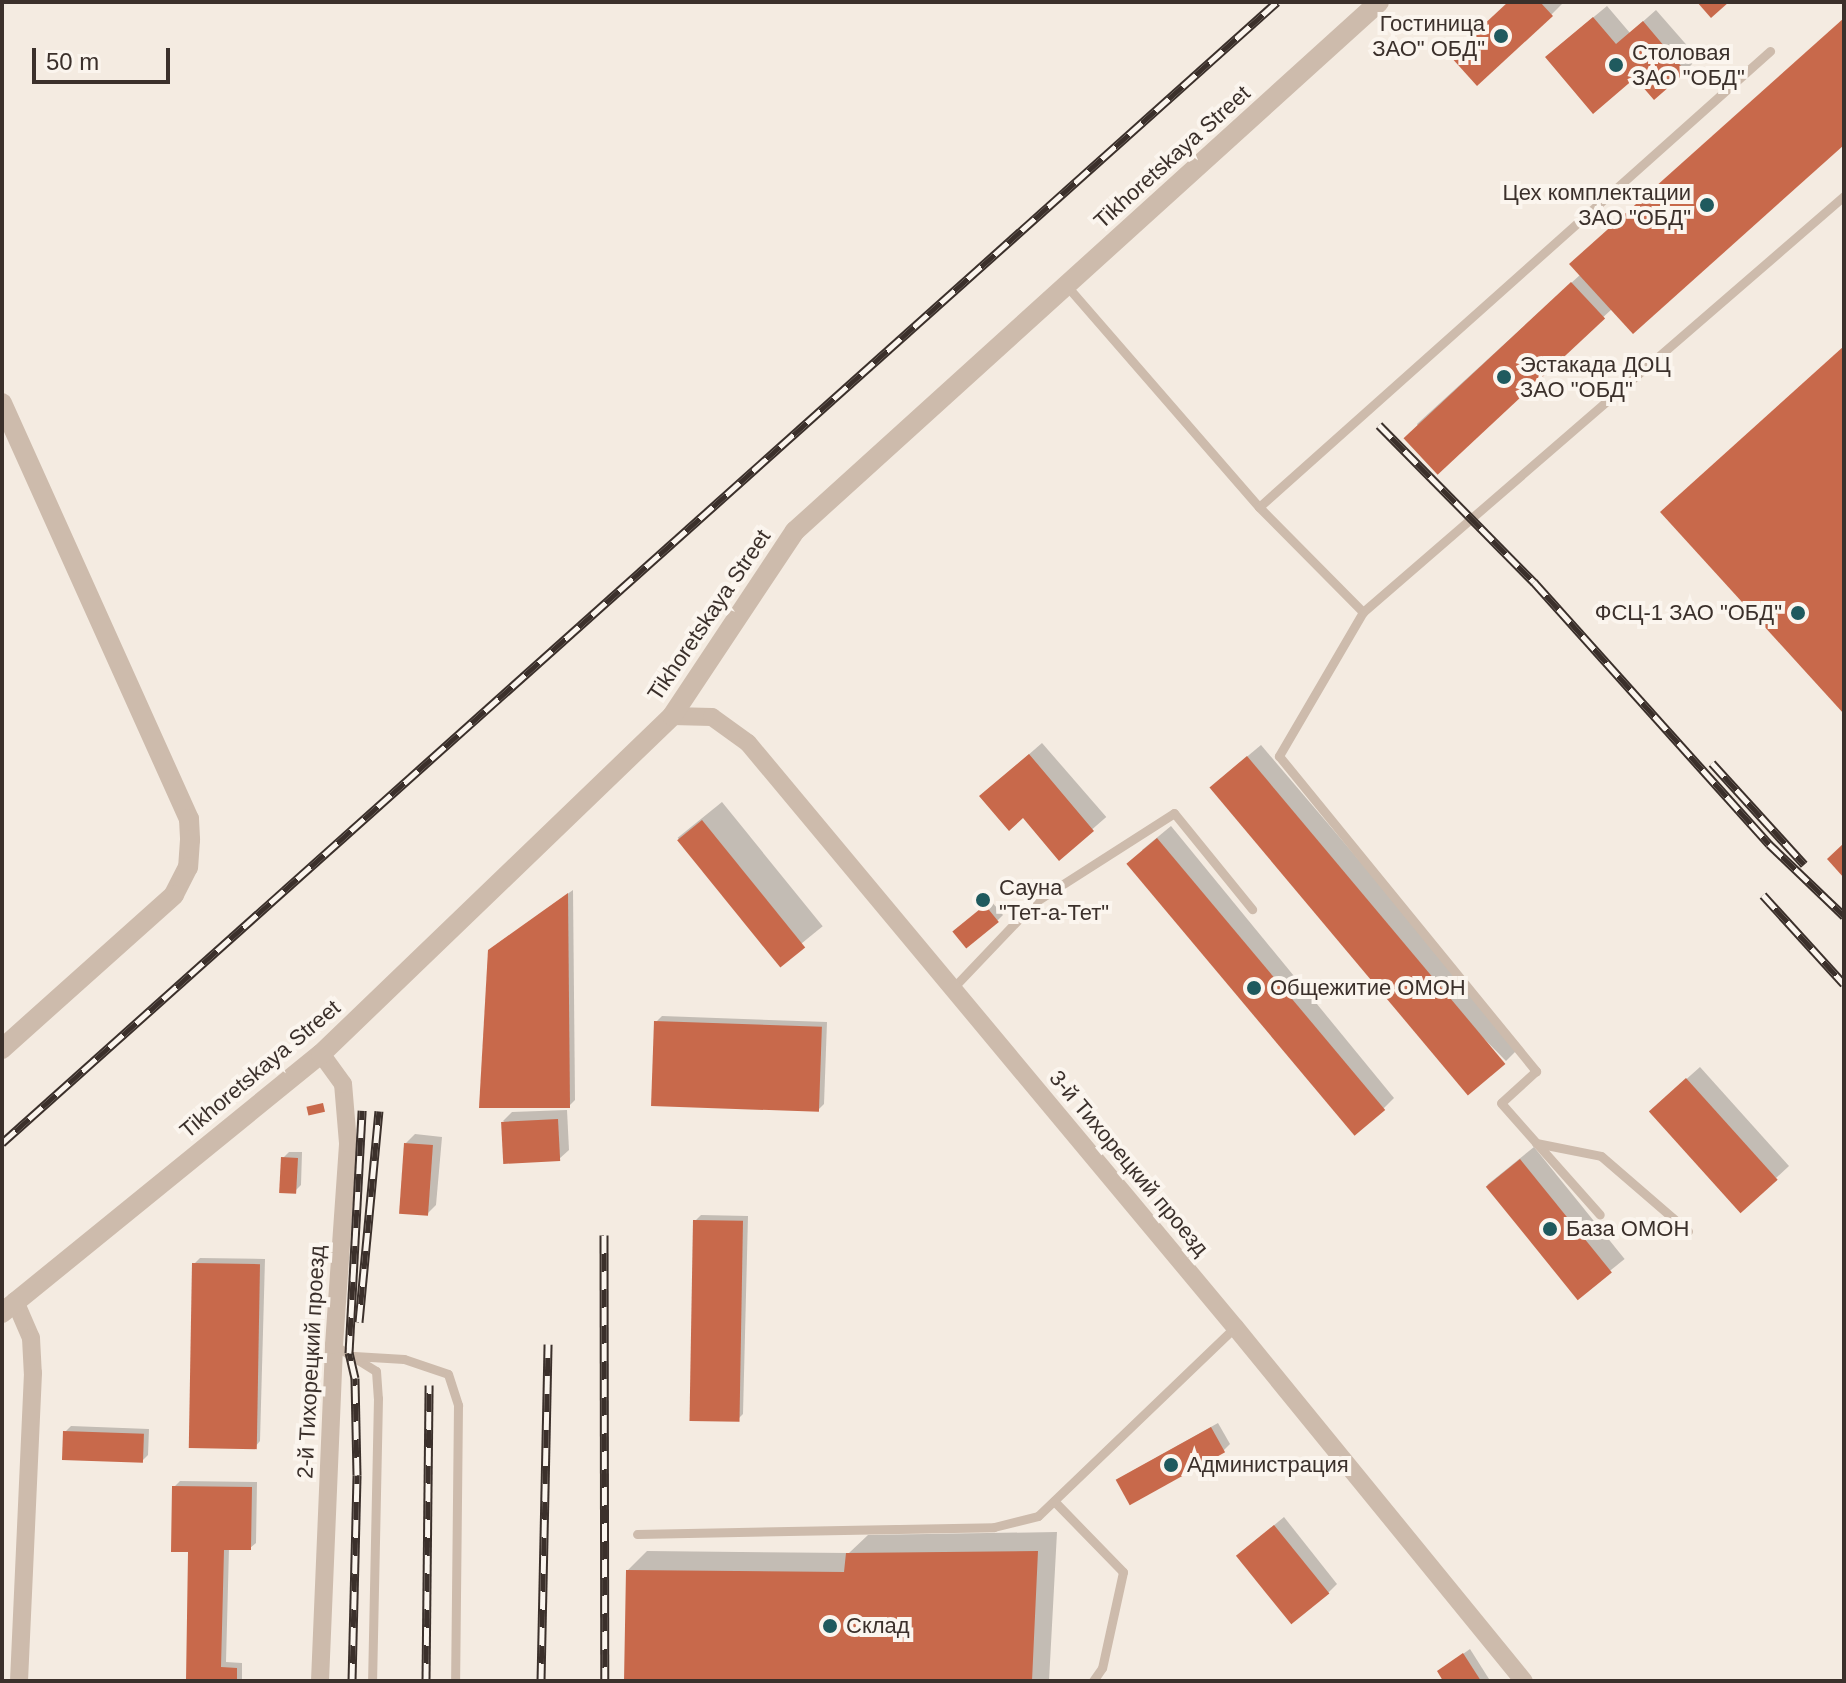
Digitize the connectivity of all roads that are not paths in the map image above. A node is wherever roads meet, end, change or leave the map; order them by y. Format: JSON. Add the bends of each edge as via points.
{"nodes":[{"id":1,"x":1379,"y":2,"type":"edge"},
{"id":2,"x":1770,"y":51,"type":"dead end"},
{"id":3,"x":1844,"y":196,"type":"edge"},
{"id":4,"x":1066,"y":285,"type":"junction"},
{"id":5,"x":2,"y":403,"type":"edge"},
{"id":6,"x":1259,"y":507,"type":"junction"},
{"id":7,"x":1363,"y":612,"type":"junction"},
{"id":8,"x":672,"y":716,"type":"junction"},
{"id":9,"x":1252,"y":909,"type":"dead end"},
{"id":10,"x":953,"y":988,"type":"junction"},
{"id":11,"x":2,"y":1049,"type":"edge"},
{"id":12,"x":321,"y":1054,"type":"junction"},
{"id":13,"x":1536,"y":1143,"type":"junction"},
{"id":14,"x":1600,"y":1215,"type":"dead end"},
{"id":15,"x":1688,"y":1231,"type":"dead end"},
{"id":16,"x":8,"y":1307,"type":"edge"},
{"id":17,"x":1235,"y":1327,"type":"junction"},
{"id":18,"x":334,"y":1345,"type":"junction"},
{"id":19,"x":354,"y":1356,"type":"junction"},
{"id":20,"x":1054,"y":1501,"type":"junction"},
{"id":21,"x":637,"y":1534,"type":"dead end"},
{"id":22,"x":19,"y":1681,"type":"edge"},
{"id":23,"x":320,"y":1681,"type":"edge"},
{"id":24,"x":372,"y":1681,"type":"edge"},
{"id":25,"x":455,"y":1681,"type":"edge"},
{"id":26,"x":1093,"y":1681,"type":"edge"},
{"id":27,"x":1524,"y":1681,"type":"edge"}],
"edges":[{"from":1,"to":4,"type":"street","name":"Tikhoretskaya Street"},
{"from":2,"to":6,"type":"lane"},
{"from":3,"to":7,"type":"lane"},
{"from":4,"to":6,"type":"lane"},
{"from":4,"to":8,"type":"street","name":"Tikhoretskaya Street","via":[[795,531]]},
{"from":5,"to":11,"type":"street","via":[[189,819],[190,840],[188,867],[174,895]]},
{"from":6,"to":7,"type":"lane"},
{"from":7,"to":13,"type":"lane","via":[[1279,756],[1536,1071],[1501,1103]]},
{"from":8,"to":10,"type":"street","name":"3-й Тихорецкий проезд","via":[[712,717],[748,743]]},
{"from":8,"to":12,"type":"street","name":"Tikhoretskaya Street"},
{"from":9,"to":10,"type":"lane","via":[[1174,813],[1035,902]]},
{"from":10,"to":17,"type":"street","name":"3-й Тихорецкий проезд"},
{"from":12,"to":16,"type":"street","name":"Tikhoretskaya Street"},
{"from":12,"to":18,"type":"street","name":"2-й Тихорецкий проезд","via":[[343,1084],[348,1143]]},
{"from":13,"to":14,"type":"lane"},
{"from":13,"to":15,"type":"lane","via":[[1601,1156]]},
{"from":16,"to":22,"type":"street","via":[[31,1338],[33,1373]]},
{"from":17,"to":20,"type":"lane"},
{"from":17,"to":27,"type":"street","name":"3-й Тихорецкий проезд"},
{"from":18,"to":19,"type":"lane"},
{"from":18,"to":23,"type":"street","name":"2-й Тихорецкий проезд"},
{"from":19,"to":24,"type":"lane","via":[[376,1371],[378,1398]]},
{"from":19,"to":25,"type":"lane","via":[[404,1359],[448,1374],[458,1405]]},
{"from":20,"to":21,"type":"lane","via":[[1038,1516],[994,1527]]},
{"from":20,"to":26,"type":"lane","via":[[1123,1572],[1102,1668]]}]}
